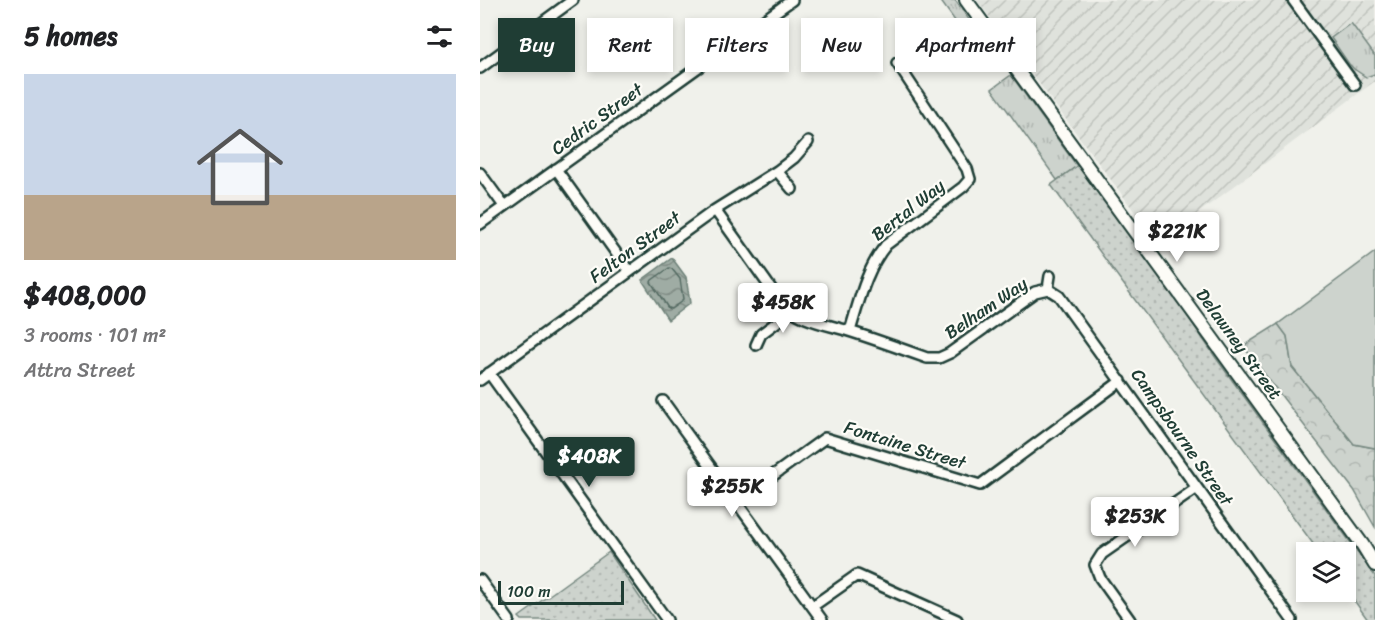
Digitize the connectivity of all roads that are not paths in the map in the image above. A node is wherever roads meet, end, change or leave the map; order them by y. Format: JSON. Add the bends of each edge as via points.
{"nodes":[{"id":1,"x":573,"y":0,"type":"edge"},
{"id":2,"x":792,"y":0,"type":"edge"},
{"id":3,"x":966,"y":0,"type":"edge"},
{"id":4,"x":1293,"y":0,"type":"edge"},
{"id":5,"x":480,"y":68,"type":"edge"},
{"id":6,"x":903,"y":72,"type":"edge"},
{"id":7,"x":1355,"y":85,"type":"dead end"},
{"id":8,"x":808,"y":142,"type":"dead end"},
{"id":9,"x":556,"y":169,"type":"junction"},
{"id":10,"x":777,"y":171,"type":"junction"},
{"id":11,"x":480,"y":173,"type":"edge"},
{"id":12,"x":792,"y":189,"type":"dead end"},
{"id":13,"x":504,"y":206,"type":"junction"},
{"id":14,"x":715,"y":210,"type":"junction"},
{"id":15,"x":480,"y":224,"type":"edge"},
{"id":16,"x":629,"y":272,"type":"junction"},
{"id":17,"x":1050,"y":276,"type":"dead end"},
{"id":18,"x":1047,"y":289,"type":"junction"},
{"id":19,"x":788,"y":309,"type":"junction"},
{"id":20,"x":850,"y":331,"type":"junction"},
{"id":21,"x":756,"y":345,"type":"dead end"},
{"id":22,"x":489,"y":373,"type":"junction"},
{"id":23,"x":480,"y":380,"type":"edge"},
{"id":24,"x":1121,"y":381,"type":"junction"},
{"id":25,"x":663,"y":401,"type":"dead end"},
{"id":26,"x":1197,"y":488,"type":"junction"},
{"id":27,"x":736,"y":501,"type":"junction"},
{"id":28,"x":1362,"y":544,"type":"junction"},
{"id":29,"x":1375,"y":555,"type":"edge"},
{"id":30,"x":1375,"y":566,"type":"edge"},
{"id":31,"x":480,"y":580,"type":"edge"},
{"id":32,"x":813,"y":606,"type":"junction"},
{"id":33,"x":509,"y":620,"type":"edge"},
{"id":34,"x":667,"y":620,"type":"edge"},
{"id":35,"x":822,"y":620,"type":"edge"},
{"id":36,"x":957,"y":620,"type":"edge"},
{"id":37,"x":1130,"y":620,"type":"edge"},
{"id":38,"x":1292,"y":620,"type":"edge"}],
"edges":[{"from":1,"to":5,"type":"street"},
{"from":2,"to":9,"type":"street","name":"Cedric Street"},
{"from":3,"to":28,"type":"street","name":"Delawney Street"},
{"from":4,"to":7,"type":"street"},
{"from":6,"to":20,"type":"street","name":"Bertal Way","via":[[970,179],[877,255]]},
{"from":8,"to":10,"type":"street","name":"Felton Street"},
{"from":9,"to":13,"type":"street","name":"Cedric Street"},
{"from":9,"to":16,"type":"street"},
{"from":10,"to":12,"type":"street"},
{"from":10,"to":14,"type":"street","name":"Felton Street"},
{"from":11,"to":13,"type":"street"},
{"from":13,"to":15,"type":"street","name":"Cedric Street"},
{"from":14,"to":16,"type":"street","name":"Felton Street"},
{"from":14,"to":19,"type":"street","name":"Belham Way"},
{"from":16,"to":22,"type":"street","name":"Felton Street"},
{"from":17,"to":18,"type":"street"},
{"from":18,"to":20,"type":"street","name":"Belham Way","via":[[1035,292],[939,358],[927,358]]},
{"from":18,"to":24,"type":"street","name":"Campsbourne Street","via":[[1059,296]]},
{"from":19,"to":20,"type":"street","name":"Belham Way"},
{"from":19,"to":21,"type":"street","via":[[761,334]]},
{"from":22,"to":23,"type":"street","name":"Felton Street"},
{"from":22,"to":34,"type":"street"},
{"from":24,"to":26,"type":"street","name":"Campsbourne Street"},
{"from":24,"to":27,"type":"street","name":"Fontaine Street","via":[[980,485],[825,438]]},
{"from":25,"to":27,"type":"street"},
{"from":26,"to":37,"type":"street","via":[[1102,554],[1095,564],[1100,578]]},
{"from":26,"to":38,"type":"street","name":"Campsbourne Street"},
{"from":27,"to":32,"type":"street"},
{"from":28,"to":29,"type":"street"},
{"from":28,"to":30,"type":"street","name":"Delawney Street"},
{"from":31,"to":33,"type":"street"},
{"from":32,"to":35,"type":"street"},
{"from":32,"to":36,"type":"street","via":[[857,575]]}]}
